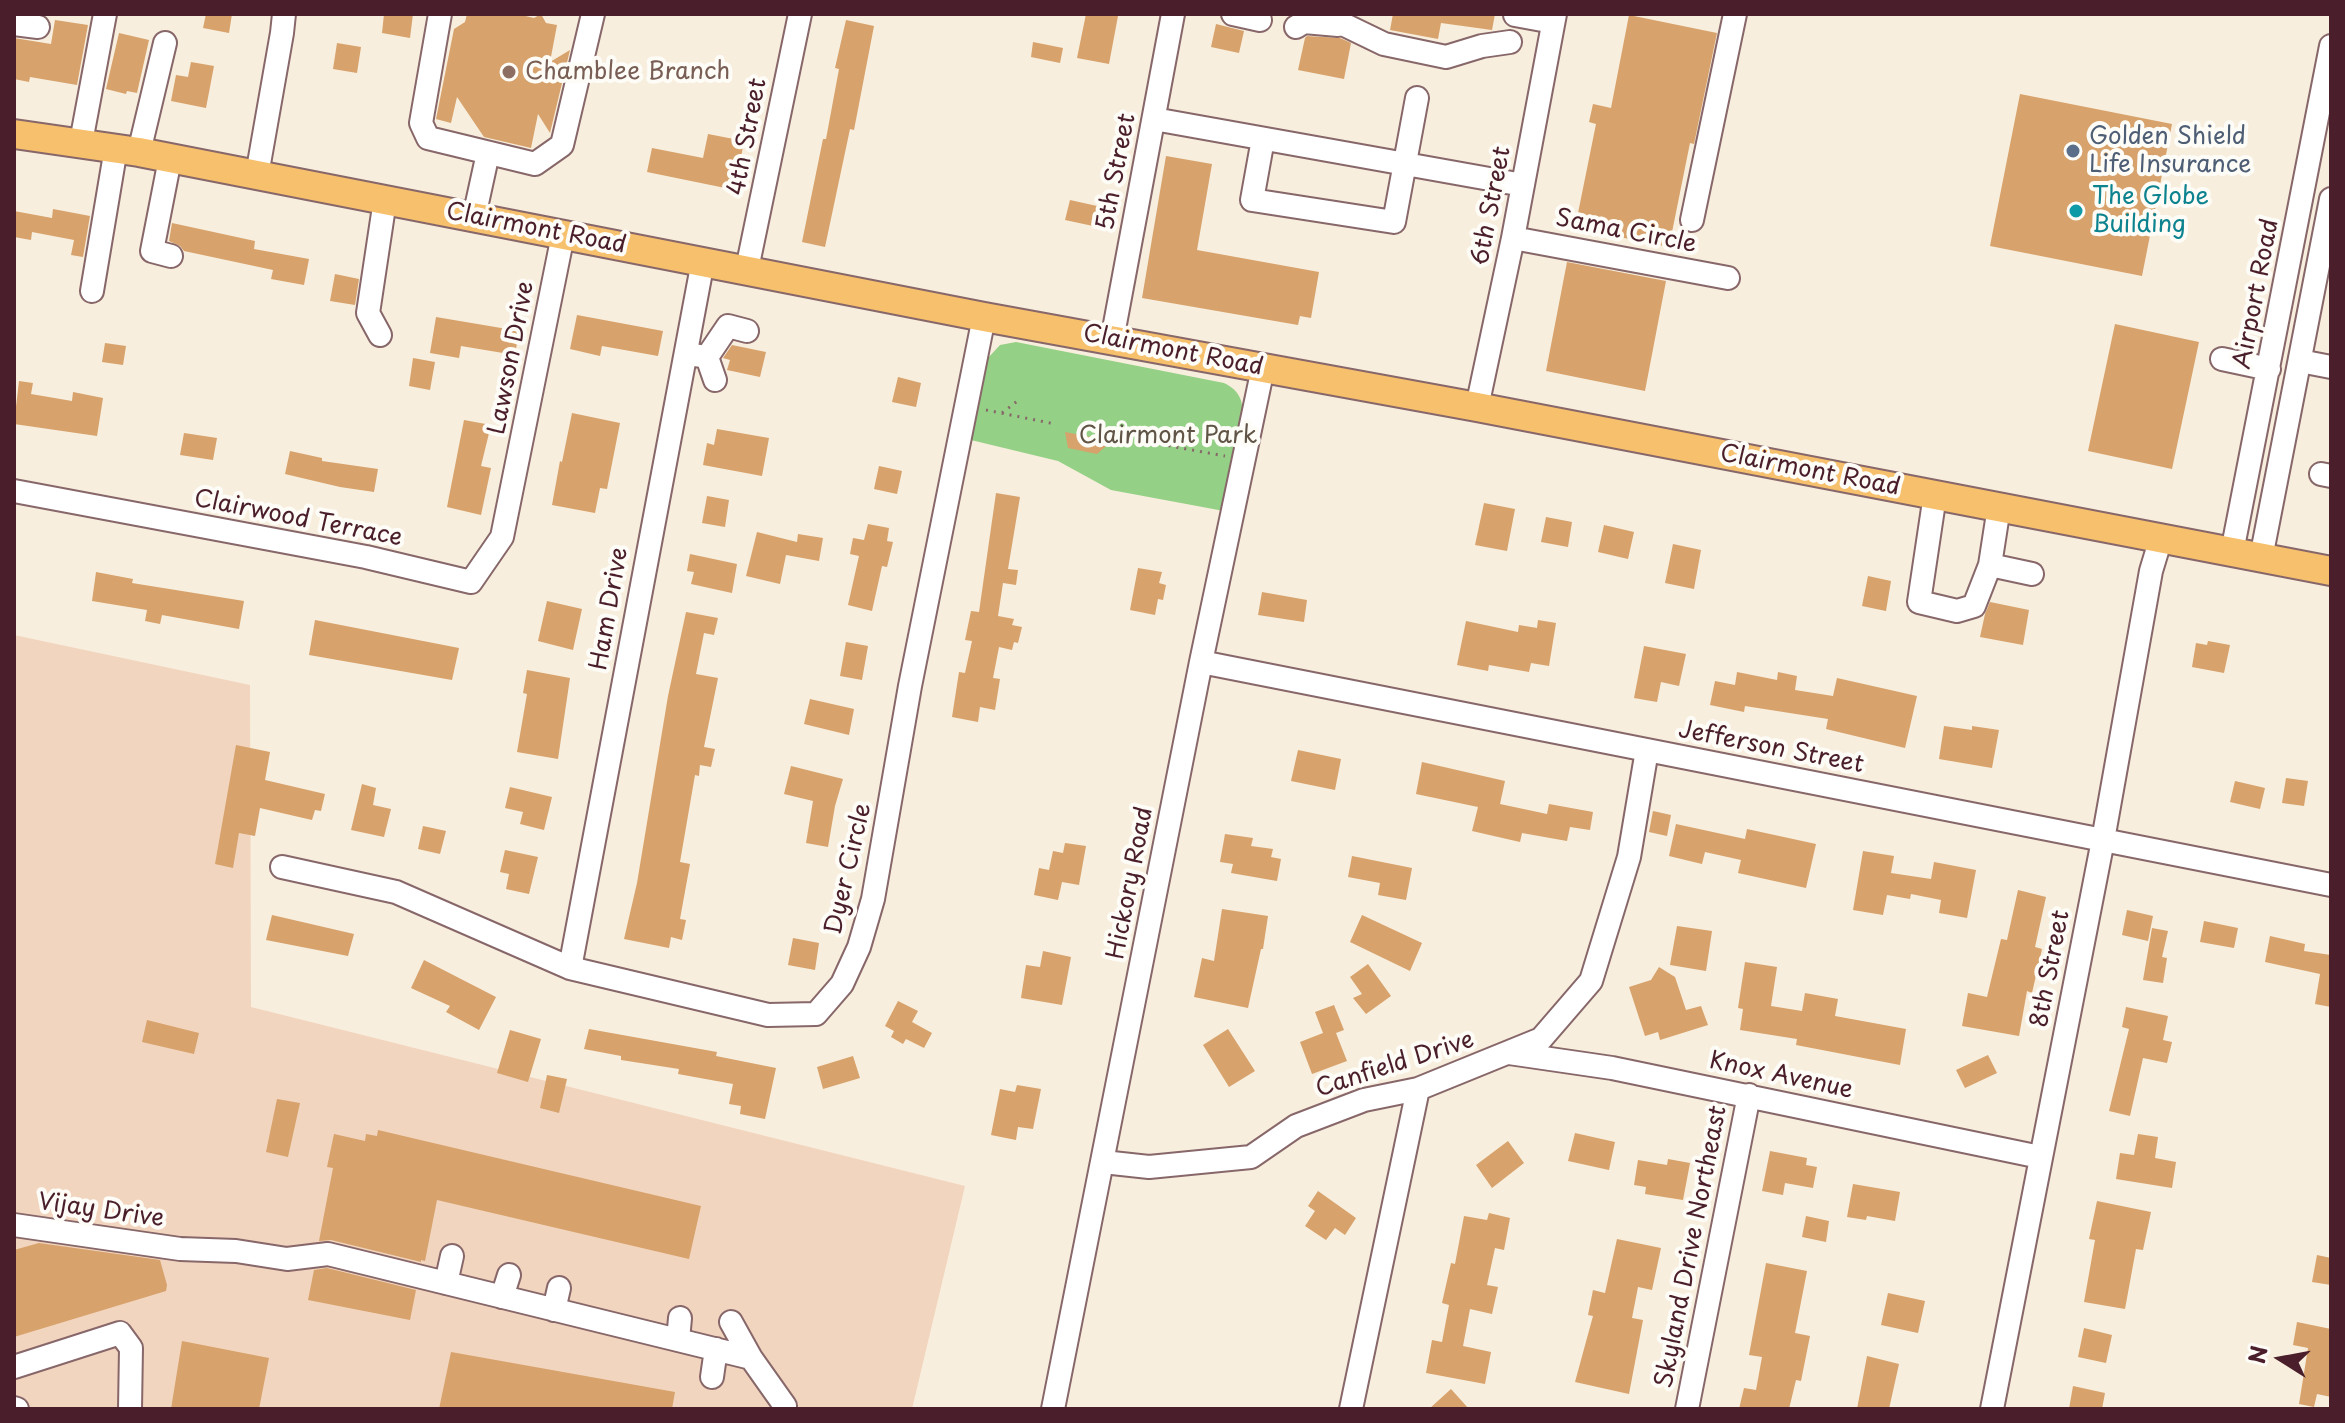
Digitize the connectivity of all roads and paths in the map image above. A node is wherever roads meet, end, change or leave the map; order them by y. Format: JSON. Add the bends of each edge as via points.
{"nodes":[{"id":1,"x":105,"y":14,"type":"edge"},
{"id":2,"x":284,"y":14,"type":"edge"},
{"id":3,"x":440,"y":14,"type":"edge"},
{"id":4,"x":593,"y":14,"type":"edge"},
{"id":5,"x":800,"y":14,"type":"edge"},
{"id":6,"x":1173,"y":14,"type":"edge"},
{"id":7,"x":1233,"y":14,"type":"edge"},
{"id":8,"x":1322,"y":14,"type":"edge"},
{"id":9,"x":1735,"y":14,"type":"edge"},
{"id":10,"x":1515,"y":15,"type":"edge"},
{"id":11,"x":1554,"y":18,"type":"edge"},
{"id":12,"x":1260,"y":20,"type":"dead end"},
{"id":13,"x":14,"y":24,"type":"edge"},
{"id":14,"x":1347,"y":26,"type":"junction"},
{"id":15,"x":38,"y":27,"type":"dead end"},
{"id":16,"x":1296,"y":27,"type":"dead end"},
{"id":17,"x":1510,"y":42,"type":"dead end"},
{"id":18,"x":165,"y":43,"type":"dead end"},
{"id":19,"x":2331,"y":46,"type":"edge"},
{"id":20,"x":1417,"y":98,"type":"dead end"},
{"id":21,"x":1154,"y":119,"type":"junction"},
{"id":22,"x":14,"y":134,"type":"edge"},
{"id":23,"x":1263,"y":139,"type":"junction"},
{"id":24,"x":81,"y":142,"type":"junction"},
{"id":25,"x":127,"y":150,"type":"junction"},
{"id":26,"x":488,"y":153,"type":"junction"},
{"id":27,"x":170,"y":159,"type":"junction"},
{"id":28,"x":1405,"y":164,"type":"junction"},
{"id":29,"x":257,"y":175,"type":"junction"},
{"id":30,"x":1523,"y":185,"type":"junction"},
{"id":31,"x":2331,"y":199,"type":"edge"},
{"id":32,"x":385,"y":200,"type":"junction"},
{"id":33,"x":474,"y":217,"type":"junction"},
{"id":34,"x":1692,"y":220,"type":"dead end"},
{"id":35,"x":563,"y":235,"type":"junction"},
{"id":36,"x":1513,"y":238,"type":"junction"},
{"id":37,"x":171,"y":256,"type":"dead end"},
{"id":38,"x":703,"y":261,"type":"junction"},
{"id":39,"x":747,"y":269,"type":"junction"},
{"id":40,"x":1728,"y":278,"type":"dead end"},
{"id":41,"x":92,"y":291,"type":"dead end"},
{"id":42,"x":984,"y":317,"type":"junction"},
{"id":43,"x":747,"y":331,"type":"dead end"},
{"id":44,"x":380,"y":335,"type":"dead end"},
{"id":45,"x":1112,"y":340,"type":"junction"},
{"id":46,"x":696,"y":355,"type":"junction"},
{"id":47,"x":2222,"y":359,"type":"dead end"},
{"id":48,"x":2300,"y":361,"type":"junction"},
{"id":49,"x":2331,"y":367,"type":"edge"},
{"id":50,"x":1263,"y":368,"type":"junction"},
{"id":51,"x":2269,"y":369,"type":"junction"},
{"id":52,"x":715,"y":380,"type":"dead end"},
{"id":53,"x":1020,"y":399,"type":"dead end"},
{"id":54,"x":1477,"y":407,"type":"junction"},
{"id":55,"x":982,"y":409,"type":"dead end"},
{"id":56,"x":1002,"y":413,"type":"junction"},
{"id":57,"x":1055,"y":424,"type":"dead end"},
{"id":58,"x":1137,"y":440,"type":"dead end"},
{"id":59,"x":1233,"y":457,"type":"dead end"},
{"id":60,"x":14,"y":491,"type":"edge"},
{"id":61,"x":512,"y":491,"type":"joint"},
{"id":62,"x":1935,"y":495,"type":"junction"},
{"id":63,"x":1999,"y":507,"type":"junction"},
{"id":64,"x":2161,"y":538,"type":"junction"},
{"id":65,"x":2232,"y":552,"type":"junction"},
{"id":66,"x":2261,"y":558,"type":"junction"},
{"id":67,"x":1990,"y":565,"type":"junction"},
{"id":68,"x":2331,"y":571,"type":"edge"},
{"id":69,"x":2032,"y":574,"type":"dead end"},
{"id":70,"x":1201,"y":662,"type":"junction"},
{"id":71,"x":1647,"y":750,"type":"junction"},
{"id":72,"x":2103,"y":840,"type":"junction"},
{"id":73,"x":282,"y":867,"type":"dead end"},
{"id":74,"x":2331,"y":885,"type":"edge"},
{"id":75,"x":570,"y":968,"type":"junction"},
{"id":76,"x":1509,"y":1053,"type":"junction"},
{"id":77,"x":1418,"y":1089,"type":"junction"},
{"id":78,"x":1749,"y":1095,"type":"junction"},
{"id":79,"x":2040,"y":1157,"type":"junction"},
{"id":80,"x":1103,"y":1162,"type":"junction"},
{"id":81,"x":14,"y":1225,"type":"edge"},
{"id":82,"x":452,"y":1256,"type":"dead end"},
{"id":83,"x":446,"y":1283,"type":"junction"},
{"id":84,"x":731,"y":1322,"type":"dead end"},
{"id":85,"x":716,"y":1349,"type":"junction"},
{"id":86,"x":751,"y":1358,"type":"junction"},
{"id":87,"x":14,"y":1367,"type":"edge"},
{"id":88,"x":712,"y":1377,"type":"dead end"},
{"id":89,"x":785,"y":1406,"type":"dead end"},
{"id":90,"x":130,"y":1409,"type":"edge"},
{"id":91,"x":1053,"y":1409,"type":"edge"},
{"id":92,"x":1351,"y":1409,"type":"edge"},
{"id":93,"x":1687,"y":1409,"type":"edge"},
{"id":94,"x":1992,"y":1409,"type":"edge"}],
"edges":[{"from":1,"to":24,"type":"street"},
{"from":2,"to":29,"type":"street"},
{"from":3,"to":26,"type":"street","via":[[421,123],[428,138]]},
{"from":4,"to":26,"type":"street","via":[[562,145],[535,164]]},
{"from":5,"to":39,"type":"street","name":"4th Street"},
{"from":6,"to":21,"type":"street","name":"5th Street"},
{"from":7,"to":12,"type":"street"},
{"from":8,"to":14,"type":"street"},
{"from":9,"to":34,"type":"street"},
{"from":10,"to":11,"type":"street"},
{"from":11,"to":30,"type":"street","name":"6th Street"},
{"from":13,"to":15,"type":"street"},
{"from":14,"to":16,"type":"street","via":[[1304,22]]},
{"from":14,"to":17,"type":"street","via":[[1384,44],[1446,57]]},
{"from":18,"to":25,"type":"street"},
{"from":19,"to":51,"type":"street","name":"Airport Road"},
{"from":20,"to":28,"type":"street"},
{"from":21,"to":23,"type":"street"},
{"from":21,"to":45,"type":"street","name":"5th Street"},
{"from":22,"to":24,"type":"main road","name":"Clairmont Road"},
{"from":23,"to":28,"type":"street"},
{"from":23,"to":28,"type":"street","via":[[1252,200],[1394,222]]},
{"from":24,"to":25,"type":"main road","name":"Clairmont Road"},
{"from":25,"to":27,"type":"main road","name":"Clairmont Road"},
{"from":25,"to":41,"type":"street"},
{"from":26,"to":33,"type":"street"},
{"from":27,"to":29,"type":"main road","name":"Clairmont Road"},
{"from":27,"to":37,"type":"street","via":[[152,251]]},
{"from":28,"to":30,"type":"street"},
{"from":29,"to":32,"type":"main road","name":"Clairmont Road"},
{"from":30,"to":36,"type":"street","name":"6th Street"},
{"from":31,"to":48,"type":"street"},
{"from":32,"to":33,"type":"main road","name":"Clairmont Road"},
{"from":32,"to":44,"type":"street","via":[[368,313]]},
{"from":33,"to":35,"type":"main road","name":"Clairmont Road"},
{"from":35,"to":38,"type":"main road","name":"Clairmont Road"},
{"from":35,"to":61,"type":"street","name":"Lawson Drive","via":[[541,304]]},
{"from":36,"to":40,"type":"street","name":"Sama Circle"},
{"from":36,"to":54,"type":"street","name":"6th Street"},
{"from":38,"to":39,"type":"main road","name":"Clairmont Road"},
{"from":38,"to":46,"type":"street","name":"Ham Drive"},
{"from":39,"to":42,"type":"main road","name":"Clairmont Road"},
{"from":42,"to":45,"type":"main road","name":"Clairmont Road"},
{"from":42,"to":75,"type":"street","name":"Dyer Circle","via":[[910,686],[881,863],[859,947],[842,984],[816,1014],[768,1015]]},
{"from":43,"to":46,"type":"street","via":[[728,326]]},
{"from":45,"to":50,"type":"main road","name":"Clairmont Road"},
{"from":46,"to":52,"type":"street"},
{"from":46,"to":75,"type":"street","name":"Ham Drive"},
{"from":47,"to":51,"type":"street"},
{"from":48,"to":49,"type":"street"},
{"from":48,"to":66,"type":"street"},
{"from":50,"to":54,"type":"main road","name":"Clairmont Road"},
{"from":50,"to":70,"type":"street","name":"Hickory Road"},
{"from":51,"to":65,"type":"street","name":"Airport Road"},
{"from":53,"to":56,"type":"path"},
{"from":54,"to":62,"type":"main road","name":"Clairmont Road"},
{"from":55,"to":56,"type":"path"},
{"from":56,"to":57,"type":"path"},
{"from":58,"to":59,"type":"path"},
{"from":60,"to":61,"type":"street","name":"Clairwood Terrace","via":[[366,557],[471,582],[502,537]]},
{"from":62,"to":63,"type":"main road","name":"Clairmont Road"},
{"from":62,"to":67,"type":"street","via":[[1919,602],[1957,611],[1974,606]]},
{"from":63,"to":64,"type":"main road","name":"Clairmont Road"},
{"from":63,"to":67,"type":"street"},
{"from":64,"to":65,"type":"main road","name":"Clairmont Road"},
{"from":64,"to":72,"type":"street","name":"8th Street"},
{"from":65,"to":66,"type":"main road","name":"Clairmont Road"},
{"from":66,"to":68,"type":"main road","name":"Clairmont Road"},
{"from":67,"to":69,"type":"street"},
{"from":70,"to":71,"type":"street","name":"Jefferson Street"},
{"from":70,"to":80,"type":"street","name":"Hickory Road"},
{"from":71,"to":72,"type":"street","name":"Jefferson Street"},
{"from":71,"to":76,"type":"street","name":"Canfield Drive","via":[[1629,857],[1591,981],[1541,1039]]},
{"from":72,"to":74,"type":"street","name":"Jefferson Street"},
{"from":72,"to":79,"type":"street","name":"8th Street"},
{"from":73,"to":75,"type":"street","name":"Dyer Circle","via":[[396,892]]},
{"from":76,"to":77,"type":"street","name":"Canfield Drive"},
{"from":76,"to":78,"type":"street","name":"Knox Avenue"},
{"from":77,"to":80,"type":"street","name":"Canfield Drive","via":[[1364,1100],[1296,1126],[1251,1157],[1149,1167]]},
{"from":77,"to":92,"type":"street"},
{"from":78,"to":79,"type":"street","name":"Knox Avenue"},
{"from":78,"to":93,"type":"street","name":"Skyland Drive Northeast"},
{"from":79,"to":94,"type":"street","name":"8th Street"},
{"from":80,"to":91,"type":"street","name":"Hickory Road"},
{"from":81,"to":83,"type":"street","name":"Vijay Drive","via":[[287,1259],[328,1254]]},
{"from":82,"to":83,"type":"street"},
{"from":83,"to":85,"type":"street","name":"Vijay Drive","via":[[506,1286],[679,1329]]},
{"from":84,"to":86,"type":"street"},
{"from":85,"to":86,"type":"street","name":"Vijay Drive"},
{"from":85,"to":88,"type":"street"},
{"from":86,"to":89,"type":"street"},
{"from":87,"to":90,"type":"street","via":[[120,1333],[131,1348]]}]}
